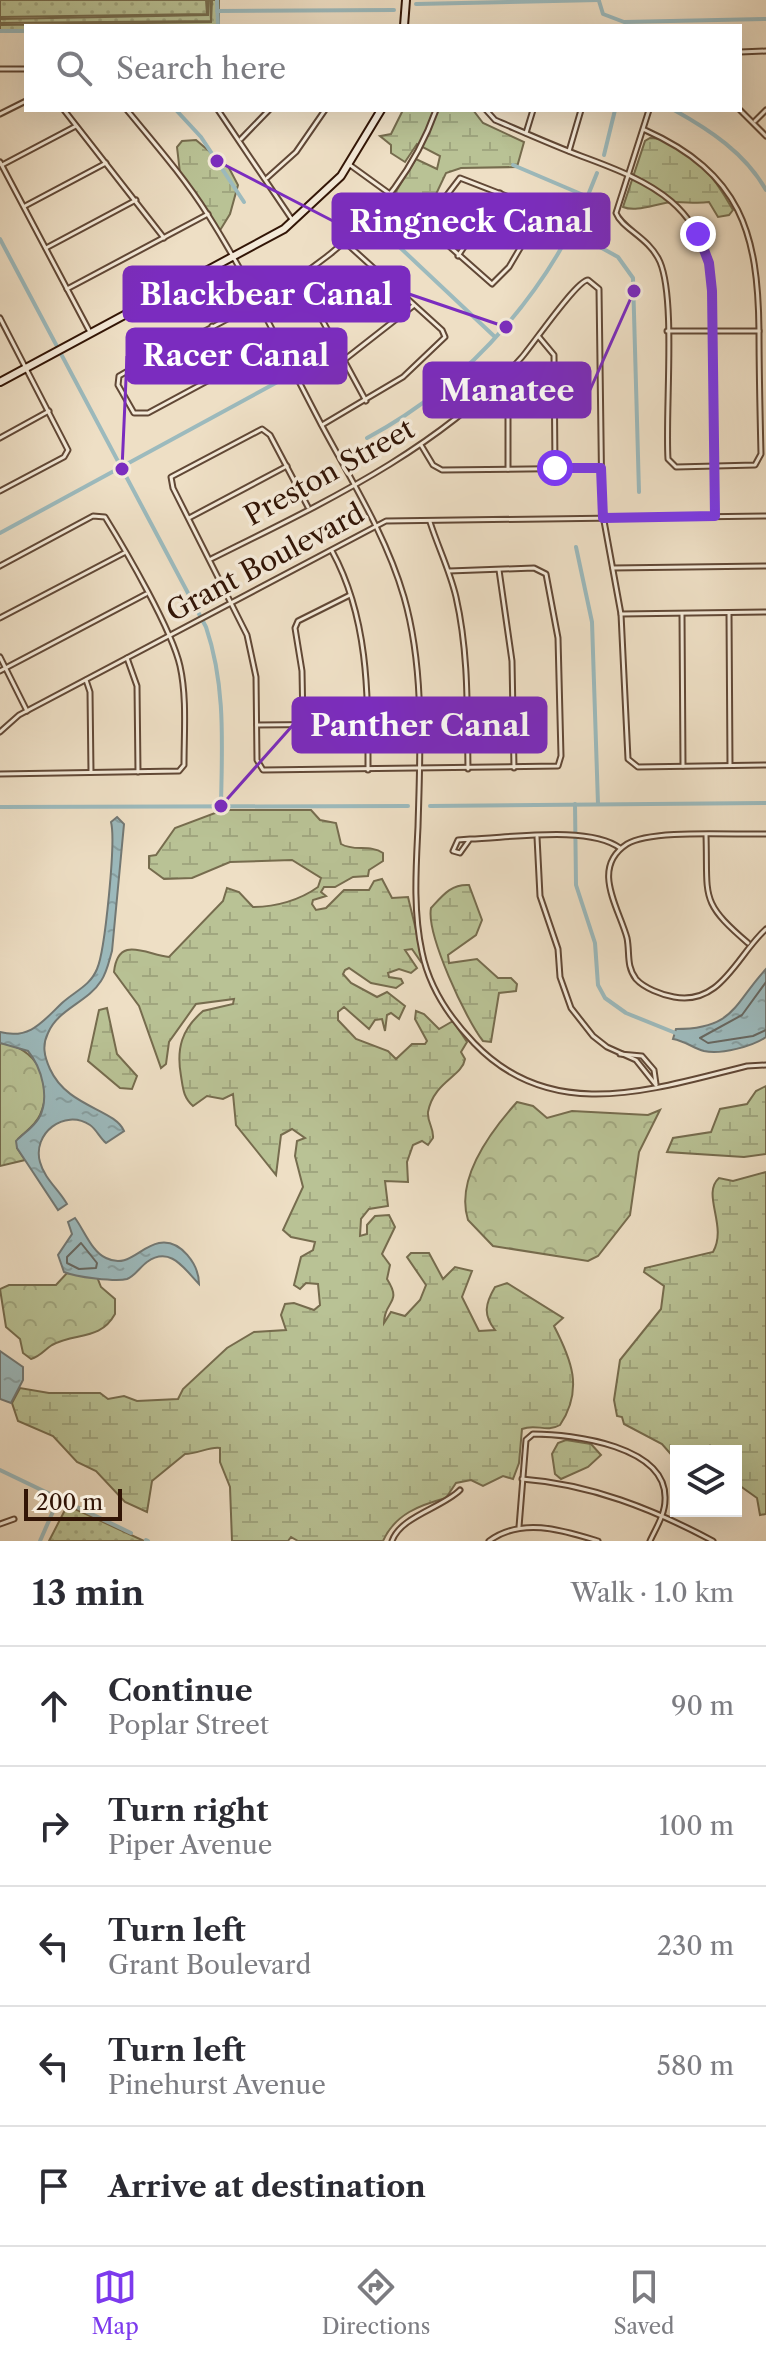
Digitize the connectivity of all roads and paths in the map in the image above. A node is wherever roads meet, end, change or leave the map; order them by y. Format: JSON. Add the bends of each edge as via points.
{"nodes":[{"id":1,"x":406,"y":0,"type":"edge"},
{"id":2,"x":404,"y":24,"type":"edge"},
{"id":3,"x":766,"y":51,"type":"edge"},
{"id":4,"x":742,"y":52,"type":"edge"},
{"id":5,"x":0,"y":69,"type":"edge"},
{"id":6,"x":24,"y":69,"type":"edge"},
{"id":7,"x":24,"y":102,"type":"edge"},
{"id":8,"x":766,"y":110,"type":"edge"},
{"id":9,"x":66,"y":112,"type":"edge"},
{"id":10,"x":129,"y":112,"type":"edge"},
{"id":11,"x":220,"y":112,"type":"edge"},
{"id":12,"x":267,"y":112,"type":"edge"},
{"id":13,"x":324,"y":112,"type":"edge"},
{"id":14,"x":380,"y":112,"type":"edge"},
{"id":15,"x":435,"y":112,"type":"edge"},
{"id":16,"x":486,"y":112,"type":"edge"},
{"id":17,"x":532,"y":112,"type":"edge"},
{"id":18,"x":580,"y":112,"type":"edge"},
{"id":19,"x":649,"y":112,"type":"edge"},
{"id":20,"x":742,"y":112,"type":"edge"},
{"id":21,"x":0,"y":114,"type":"edge"},
{"id":22,"x":754,"y":123,"type":"junction"},
{"id":23,"x":76,"y":126,"type":"junction"},
{"id":24,"x":645,"y":130,"type":"junction"},
{"id":25,"x":526,"y":133,"type":"junction"},
{"id":26,"x":766,"y":136,"type":"edge"},
{"id":27,"x":241,"y":139,"type":"junction"},
{"id":28,"x":569,"y":151,"type":"junction"},
{"id":29,"x":106,"y":163,"type":"junction"},
{"id":30,"x":1,"y":164,"type":"edge"},
{"id":31,"x":350,"y":165,"type":"junction"},
{"id":32,"x":631,"y":175,"type":"junction"},
{"id":33,"x":267,"y":178,"type":"junction"},
{"id":34,"x":500,"y":193,"type":"junction"},
{"id":35,"x":390,"y":194,"type":"junction"},
{"id":36,"x":136,"y":200,"type":"junction"},
{"id":37,"x":24,"y":207,"type":"junction"},
{"id":38,"x":208,"y":214,"type":"junction"},
{"id":39,"x":293,"y":222,"type":"junction"},
{"id":40,"x":424,"y":225,"type":"junction"},
{"id":41,"x":164,"y":238,"type":"junction"},
{"id":42,"x":346,"y":243,"type":"junction"},
{"id":43,"x":46,"y":248,"type":"junction"},
{"id":44,"x":458,"y":256,"type":"junction"},
{"id":45,"x":233,"y":258,"type":"junction"},
{"id":46,"x":380,"y":274,"type":"junction"},
{"id":47,"x":300,"y":279,"type":"junction"},
{"id":48,"x":67,"y":289,"type":"junction"},
{"id":49,"x":257,"y":302,"type":"junction"},
{"id":50,"x":414,"y":305,"type":"junction"},
{"id":51,"x":0,"y":318,"type":"edge"},
{"id":52,"x":322,"y":319,"type":"junction"},
{"id":53,"x":2,"y":324,"type":"edge"},
{"id":54,"x":212,"y":326,"type":"junction"},
{"id":55,"x":666,"y":331,"type":"junction"},
{"id":56,"x":712,"y":331,"type":"junction"},
{"id":57,"x":759,"y":331,"type":"junction"},
{"id":58,"x":91,"y":334,"type":"junction"},
{"id":59,"x":539,"y":337,"type":"junction"},
{"id":60,"x":344,"y":360,"type":"junction"},
{"id":61,"x":27,"y":368,"type":"junction"},
{"id":62,"x":0,"y":382,"type":"edge"},
{"id":63,"x":493,"y":387,"type":"junction"},
{"id":64,"x":366,"y":401,"type":"junction"},
{"id":65,"x":49,"y":411,"type":"junction"},
{"id":66,"x":322,"y":425,"type":"junction"},
{"id":67,"x":0,"y":438,"type":"edge"},
{"id":68,"x":421,"y":445,"type":"junction"},
{"id":69,"x":287,"y":466,"type":"junction"},
{"id":70,"x":714,"y":467,"type":"junction"},
{"id":71,"x":555,"y":468,"type":"junction"},
{"id":72,"x":601,"y":468,"type":"junction"},
{"id":73,"x":508,"y":469,"type":"junction"},
{"id":74,"x":353,"y":484,"type":"junction"},
{"id":75,"x":0,"y":491,"type":"edge"},
{"id":76,"x":308,"y":507,"type":"junction"},
{"id":77,"x":715,"y":516,"type":"junction"},
{"id":78,"x":766,"y":516,"type":"edge"},
{"id":79,"x":189,"y":518,"type":"junction"},
{"id":80,"x":603,"y":518,"type":"junction"},
{"id":81,"x":430,"y":520,"type":"junction"},
{"id":82,"x":376,"y":526,"type":"junction"},
{"id":83,"x":331,"y":550,"type":"junction"},
{"id":84,"x":124,"y":553,"type":"junction"},
{"id":85,"x":211,"y":559,"type":"junction"},
{"id":86,"x":0,"y":566,"type":"edge"},
{"id":87,"x":766,"y":566,"type":"edge"},
{"id":88,"x":613,"y":568,"type":"junction"},
{"id":89,"x":499,"y":570,"type":"junction"},
{"id":90,"x":449,"y":571,"type":"junction"},
{"id":91,"x":146,"y":594,"type":"junction"},
{"id":92,"x":350,"y":595,"type":"junction"},
{"id":93,"x":233,"y":602,"type":"junction"},
{"id":94,"x":766,"y":612,"type":"edge"},
{"id":95,"x":729,"y":613,"type":"junction"},
{"id":96,"x":621,"y":614,"type":"junction"},
{"id":97,"x":682,"y":614,"type":"junction"},
{"id":98,"x":0,"y":618,"type":"edge"},
{"id":99,"x":169,"y":636,"type":"junction"},
{"id":100,"x":0,"y":657,"type":"edge"},
{"id":101,"x":127,"y":658,"type":"junction"},
{"id":102,"x":6,"y":668,"type":"junction"},
{"id":103,"x":0,"y":671,"type":"edge"},
{"id":104,"x":86,"y":680,"type":"junction"},
{"id":105,"x":27,"y":711,"type":"junction"},
{"id":106,"x":303,"y":724,"type":"junction"},
{"id":107,"x":368,"y":724,"type":"junction"},
{"id":108,"x":257,"y":725,"type":"junction"},
{"id":109,"x":0,"y":732,"type":"edge"},
{"id":110,"x":730,"y":765,"type":"junction"},
{"id":111,"x":766,"y":765,"type":"edge"},
{"id":112,"x":683,"y":766,"type":"junction"},
{"id":113,"x":514,"y":768,"type":"junction"},
{"id":114,"x":418,"y":769,"type":"junction"},
{"id":115,"x":468,"y":769,"type":"junction"},
{"id":116,"x":368,"y":770,"type":"junction"},
{"id":117,"x":138,"y":772,"type":"junction"},
{"id":118,"x":91,"y":773,"type":"junction"},
{"id":119,"x":0,"y":774,"type":"edge"},
{"id":120,"x":766,"y":834,"type":"edge"},
{"id":121,"x":706,"y":835,"type":"junction"},
{"id":122,"x":537,"y":837,"type":"junction"},
{"id":123,"x":470,"y":839,"type":"junction"},
{"id":124,"x":620,"y":849,"type":"junction"},
{"id":125,"x":766,"y":929,"type":"edge"},
{"id":126,"x":749,"y":944,"type":"junction"},
{"id":127,"x":620,"y":1054,"type":"junction"},
{"id":128,"x":649,"y":1062,"type":"junction"},
{"id":129,"x":766,"y":1065,"type":"edge"},
{"id":130,"x":643,"y":1067,"type":"junction"},
{"id":131,"x":656,"y":1087,"type":"junction"},
{"id":132,"x":522,"y":1479,"type":"junction"},
{"id":133,"x":460,"y":1490,"type":"dead end"},
{"id":134,"x":661,"y":1517,"type":"junction"},
{"id":135,"x":14,"y":1519,"type":"dead end"},
{"id":136,"x":0,"y":1524,"type":"edge"},
{"id":137,"x":519,"y":1527,"type":"junction"},
{"id":138,"x":392,"y":1541,"type":"edge"},
{"id":139,"x":489,"y":1541,"type":"edge"},
{"id":140,"x":598,"y":1541,"type":"edge"},
{"id":141,"x":650,"y":1541,"type":"edge"},
{"id":142,"x":713,"y":1541,"type":"edge"}],
"edges":[{"from":1,"to":2,"type":"street"},
{"from":3,"to":4,"type":"street"},
{"from":5,"to":6,"type":"street"},
{"from":7,"to":21,"type":"street"},
{"from":8,"to":22,"type":"street"},
{"from":9,"to":23,"type":"street"},
{"from":10,"to":38,"type":"street"},
{"from":11,"to":27,"type":"street"},
{"from":12,"to":27,"type":"street"},
{"from":13,"to":33,"type":"street","via":[[296,152]]},
{"from":14,"to":31,"type":"street"},
{"from":15,"to":35,"type":"street"},
{"from":16,"to":25,"type":"street"},
{"from":17,"to":25,"type":"street"},
{"from":18,"to":28,"type":"street"},
{"from":19,"to":24,"type":"street"},
{"from":20,"to":22,"type":"street"},
{"from":22,"to":26,"type":"street"},
{"from":23,"to":29,"type":"street"},
{"from":23,"to":30,"type":"street"},
{"from":24,"to":32,"type":"street"},
{"from":24,"to":57,"type":"street","via":[[701,164],[738,211],[756,261]]},
{"from":25,"to":28,"type":"street"},
{"from":27,"to":33,"type":"street"},
{"from":28,"to":32,"type":"street"},
{"from":29,"to":36,"type":"street"},
{"from":29,"to":37,"type":"street"},
{"from":30,"to":37,"type":"street"},
{"from":31,"to":35,"type":"street"},
{"from":31,"to":39,"type":"street"},
{"from":32,"to":55,"type":"street","via":[[616,217],[647,241],[659,261]]},
{"from":32,"to":56,"type":"street","via":[[670,199],[698,234],[710,268]]},
{"from":33,"to":39,"type":"street"},
{"from":34,"to":40,"type":"street","via":[[460,178]]},
{"from":34,"to":44,"type":"street"},
{"from":34,"to":44,"type":"street","via":[[539,213],[516,257],[492,284]]},
{"from":35,"to":40,"type":"street"},
{"from":35,"to":42,"type":"street"},
{"from":36,"to":41,"type":"street"},
{"from":36,"to":43,"type":"street"},
{"from":37,"to":43,"type":"street"},
{"from":38,"to":41,"type":"street"},
{"from":38,"to":45,"type":"street"},
{"from":39,"to":45,"type":"street"},
{"from":40,"to":44,"type":"street"},
{"from":41,"to":48,"type":"street"},
{"from":42,"to":46,"type":"street"},
{"from":42,"to":47,"type":"street"},
{"from":43,"to":48,"type":"street"},
{"from":45,"to":49,"type":"street"},
{"from":45,"to":58,"type":"street"},
{"from":46,"to":50,"type":"street"},
{"from":46,"to":52,"type":"street"},
{"from":47,"to":49,"type":"street"},
{"from":47,"to":52,"type":"street"},
{"from":48,"to":58,"type":"street"},
{"from":49,"to":54,"type":"street"},
{"from":49,"to":66,"type":"street"},
{"from":50,"to":60,"type":"street"},
{"from":50,"to":64,"type":"street","via":[[445,337],[418,365]]},
{"from":51,"to":53,"type":"street"},
{"from":52,"to":60,"type":"street"},
{"from":53,"to":61,"type":"street"},
{"from":54,"to":54,"type":"street","via":[[230,364],[219,375],[139,415],[132,410],[118,380]]},
{"from":55,"to":56,"type":"street"},
{"from":55,"to":70,"type":"street","via":[[669,463]]},
{"from":56,"to":57,"type":"street"},
{"from":56,"to":70,"type":"street"},
{"from":57,"to":70,"type":"street","via":[[758,463]]},
{"from":58,"to":61,"type":"street"},
{"from":59,"to":63,"type":"street","name":"Preston Street"},
{"from":59,"to":71,"type":"street","via":[[554,355]]},
{"from":59,"to":72,"type":"street","name":"Preston Street","via":[[581,280],[593,281],[600,294]]},
{"from":60,"to":64,"type":"street"},
{"from":61,"to":62,"type":"street"},
{"from":61,"to":65,"type":"street"},
{"from":63,"to":68,"type":"street","name":"Preston Street"},
{"from":63,"to":73,"type":"street","via":[[508,407]]},
{"from":64,"to":66,"type":"street"},
{"from":65,"to":67,"type":"street"},
{"from":65,"to":75,"type":"street","via":[[68,446],[67,454]]},
{"from":66,"to":74,"type":"street"},
{"from":68,"to":73,"type":"street","via":[[442,470]]},
{"from":68,"to":74,"type":"street","name":"Preston Street"},
{"from":69,"to":76,"type":"street"},
{"from":69,"to":79,"type":"street"},
{"from":69,"to":79,"type":"street","via":[[262,429],[171,477]]},
{"from":70,"to":77,"type":"street"},
{"from":71,"to":72,"type":"street"},
{"from":71,"to":73,"type":"street"},
{"from":72,"to":80,"type":"street"},
{"from":74,"to":76,"type":"street","name":"Preston Street"},
{"from":74,"to":82,"type":"street"},
{"from":76,"to":85,"type":"street","name":"Preston Street"},
{"from":77,"to":78,"type":"street","name":"Grant Boulevard"},
{"from":77,"to":80,"type":"street","name":"Grant Boulevard"},
{"from":79,"to":85,"type":"street"},
{"from":80,"to":81,"type":"street","name":"Grant Boulevard"},
{"from":80,"to":88,"type":"street"},
{"from":81,"to":82,"type":"street","name":"Grant Boulevard"},
{"from":81,"to":90,"type":"street"},
{"from":82,"to":83,"type":"street","name":"Grant Boulevard"},
{"from":82,"to":114,"type":"street","via":[[413,636]]},
{"from":83,"to":92,"type":"street"},
{"from":83,"to":93,"type":"street","name":"Grant Boulevard"},
{"from":84,"to":86,"type":"street","via":[[101,515]]},
{"from":84,"to":91,"type":"street"},
{"from":84,"to":98,"type":"street"},
{"from":85,"to":93,"type":"street"},
{"from":87,"to":88,"type":"street"},
{"from":88,"to":96,"type":"street"},
{"from":89,"to":90,"type":"street"},
{"from":89,"to":113,"type":"street","via":[[513,674]]},
{"from":89,"to":113,"type":"street","via":[[543,571],[558,638],[558,766]]},
{"from":90,"to":115,"type":"street","via":[[466,659]]},
{"from":91,"to":99,"type":"street"},
{"from":91,"to":102,"type":"street"},
{"from":92,"to":106,"type":"street","via":[[298,621],[295,628]]},
{"from":92,"to":107,"type":"street","via":[[364,653]]},
{"from":93,"to":99,"type":"street","name":"Grant Boulevard"},
{"from":93,"to":108,"type":"street","via":[[253,658]]},
{"from":94,"to":95,"type":"street"},
{"from":95,"to":97,"type":"street"},
{"from":95,"to":110,"type":"street"},
{"from":96,"to":97,"type":"street"},
{"from":96,"to":112,"type":"street","via":[[630,763]]},
{"from":97,"to":112,"type":"street"},
{"from":99,"to":101,"type":"street","name":"Grant Boulevard"},
{"from":99,"to":117,"type":"street","via":[[182,676],[184,765],[179,771]]},
{"from":100,"to":102,"type":"street"},
{"from":101,"to":104,"type":"street","name":"Grant Boulevard"},
{"from":101,"to":117,"type":"street","via":[[137,686]]},
{"from":102,"to":103,"type":"street"},
{"from":102,"to":105,"type":"street"},
{"from":104,"to":105,"type":"street","name":"Grant Boulevard"},
{"from":104,"to":118,"type":"street"},
{"from":105,"to":109,"type":"street","name":"Grant Boulevard"},
{"from":106,"to":107,"type":"street"},
{"from":106,"to":108,"type":"street"},
{"from":107,"to":116,"type":"street"},
{"from":108,"to":116,"type":"street","via":[[260,768]]},
{"from":110,"to":111,"type":"street"},
{"from":110,"to":112,"type":"street"},
{"from":113,"to":115,"type":"street"},
{"from":114,"to":115,"type":"street"},
{"from":114,"to":116,"type":"street"},
{"from":114,"to":131,"type":"street","via":[[417,927],[430,978],[453,1020],[482,1051],[537,1084],[586,1095],[622,1095]]},
{"from":117,"to":118,"type":"street"},
{"from":118,"to":119,"type":"street"},
{"from":120,"to":121,"type":"street"},
{"from":121,"to":124,"type":"street","via":[[643,836]]},
{"from":121,"to":126,"type":"street","via":[[710,903]]},
{"from":122,"to":123,"type":"street"},
{"from":122,"to":124,"type":"street","via":[[602,837]]},
{"from":122,"to":127,"type":"street","via":[[540,896],[558,949],[565,994],[586,1030]]},
{"from":123,"to":123,"type":"street","via":[[458,840],[453,851],[460,853]]},
{"from":124,"to":126,"type":"street","via":[[608,884],[626,936],[631,971],[642,984],[674,997],[707,993],[727,978]]},
{"from":125,"to":126,"type":"street"},
{"from":127,"to":128,"type":"street","via":[[634,1053]]},
{"from":127,"to":130,"type":"street"},
{"from":128,"to":130,"type":"street"},
{"from":128,"to":131,"type":"street"},
{"from":129,"to":131,"type":"street"},
{"from":130,"to":131,"type":"street"},
{"from":132,"to":134,"type":"street","via":[[597,1491]]},
{"from":132,"to":134,"type":"street","via":[[529,1436],[597,1443],[638,1456],[654,1468],[664,1489]]},
{"from":132,"to":137,"type":"street"},
{"from":133,"to":138,"type":"street","via":[[401,1526]]},
{"from":134,"to":141,"type":"street"},
{"from":134,"to":142,"type":"street"},
{"from":135,"to":136,"type":"street"},
{"from":137,"to":139,"type":"street"},
{"from":137,"to":140,"type":"street"}]}
